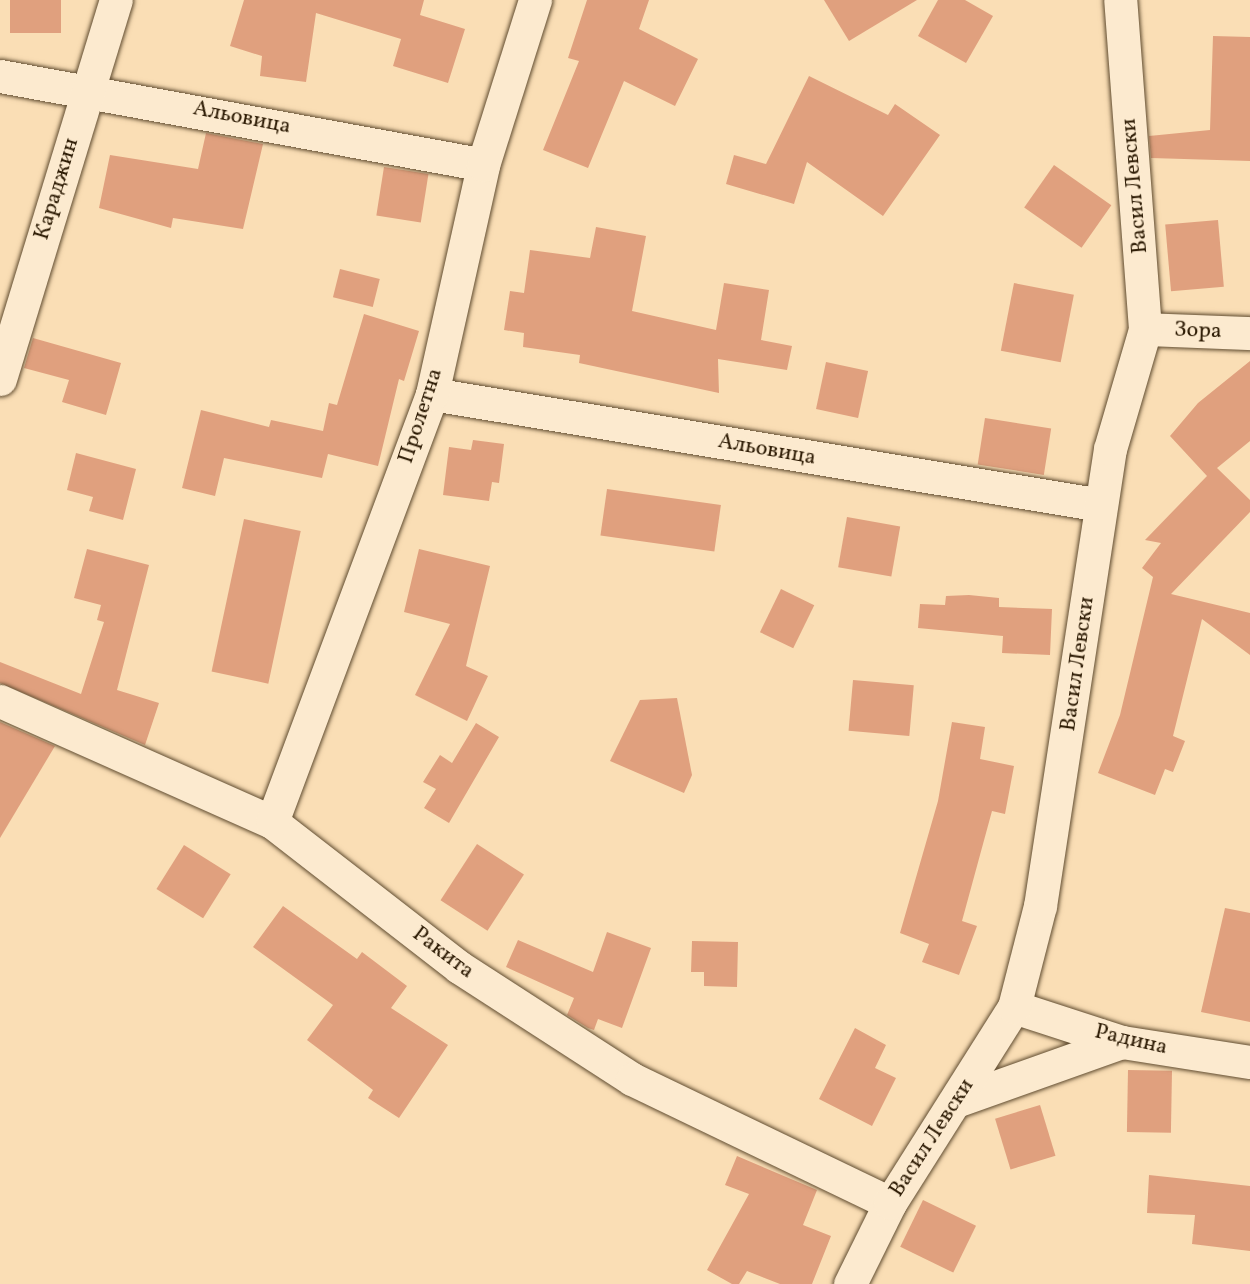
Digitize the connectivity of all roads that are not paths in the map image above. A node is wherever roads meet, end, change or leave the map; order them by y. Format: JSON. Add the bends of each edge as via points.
{"nodes":[{"id":1,"x":116,"y":0,"type":"edge"},
{"id":2,"x":535,"y":0,"type":"edge"},
{"id":3,"x":1120,"y":0,"type":"edge"},
{"id":4,"x":0,"y":76,"type":"edge"},
{"id":5,"x":87,"y":88,"type":"junction"},
{"id":6,"x":483,"y":165,"type":"junction"},
{"id":7,"x":1145,"y":329,"type":"junction"},
{"id":8,"x":1250,"y":333,"type":"edge"},
{"id":9,"x":0,"y":379,"type":"edge"},
{"id":10,"x":432,"y":394,"type":"junction"},
{"id":11,"x":1101,"y":505,"type":"junction"},
{"id":12,"x":0,"y":700,"type":"edge"},
{"id":13,"x":273,"y":822,"type":"junction"},
{"id":14,"x":1014,"y":1007,"type":"junction"},
{"id":15,"x":1122,"y":1042,"type":"junction"},
{"id":16,"x":1250,"y":1062,"type":"edge"},
{"id":17,"x":956,"y":1101,"type":"junction"},
{"id":18,"x":890,"y":1203,"type":"junction"},
{"id":19,"x":850,"y":1284,"type":"edge"}],
"edges":[{"from":1,"to":5,"type":"street","name":"Караджин"},
{"from":2,"to":6,"type":"street","name":"Пролетна"},
{"from":3,"to":7,"type":"street","name":"Васил Левски"},
{"from":4,"to":5,"type":"street","name":"Альовица"},
{"from":5,"to":6,"type":"street","name":"Альовица"},
{"from":5,"to":9,"type":"street","name":"Караджин"},
{"from":6,"to":10,"type":"street","name":"Пролетна"},
{"from":7,"to":8,"type":"street","name":"Зора"},
{"from":7,"to":11,"type":"street","name":"Васил Левски","via":[[1110,449]]},
{"from":10,"to":11,"type":"street","name":"Альовица"},
{"from":10,"to":13,"type":"street","name":"Пролетна"},
{"from":11,"to":14,"type":"street","name":"Васил Левски","via":[[1040,906]]},
{"from":12,"to":13,"type":"street","name":"Ракита"},
{"from":13,"to":18,"type":"street","name":"Ракита","via":[[459,967],[632,1078]]},
{"from":14,"to":15,"type":"street","name":"Радина"},
{"from":14,"to":17,"type":"street","name":"Васил Левски"},
{"from":15,"to":16,"type":"street","name":"Радина"},
{"from":15,"to":17,"type":"street"},
{"from":17,"to":18,"type":"street","name":"Васил Левски"},
{"from":18,"to":19,"type":"street","name":"Васил Левски"}]}
